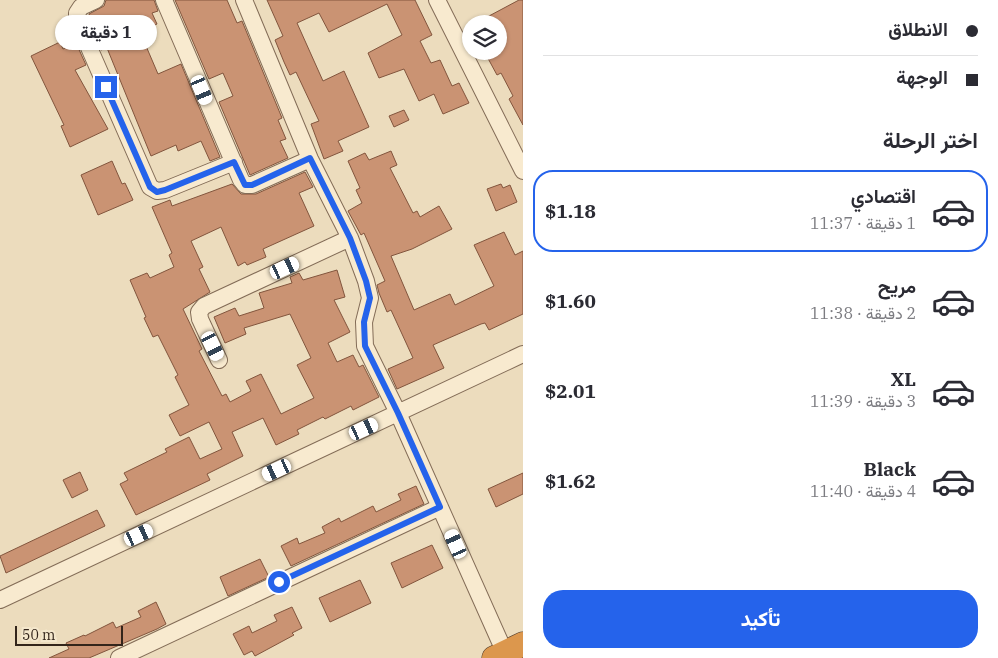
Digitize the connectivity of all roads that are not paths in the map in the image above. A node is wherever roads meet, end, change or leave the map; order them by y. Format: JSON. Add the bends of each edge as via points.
{"nodes":[{"id":1,"x":96,"y":0,"type":"edge"},
{"id":2,"x":164,"y":0,"type":"edge"},
{"id":3,"x":244,"y":0,"type":"edge"},
{"id":4,"x":443,"y":2,"type":"edge"},
{"id":5,"x":310,"y":158,"type":"junction"},
{"id":6,"x":234,"y":162,"type":"junction"},
{"id":7,"x":523,"y":171,"type":"edge"},
{"id":8,"x":350,"y":238,"type":"junction"},
{"id":9,"x":523,"y":354,"type":"edge"},
{"id":10,"x":220,"y":360,"type":"dead end"},
{"id":11,"x":398,"y":413,"type":"junction"},
{"id":12,"x":440,"y":507,"type":"junction"},
{"id":13,"x":0,"y":600,"type":"edge"},
{"id":14,"x":507,"y":652,"type":"edge"},
{"id":15,"x":118,"y":658,"type":"edge"}],
"edges":[{"from":1,"to":6,"type":"street","via":[[81,7],[77,20],[150,187],[157,192],[165,190]]},
{"from":2,"to":6,"type":"street"},
{"from":3,"to":5,"type":"street"},
{"from":4,"to":7,"type":"street"},
{"from":5,"to":6,"type":"street","via":[[252,185],[245,185],[241,180]]},
{"from":5,"to":8,"type":"street"},
{"from":8,"to":10,"type":"street","via":[[204,306],[199,312],[200,319]]},
{"from":8,"to":11,"type":"street","via":[[370,298],[364,322],[365,346]]},
{"from":9,"to":11,"type":"street"},
{"from":11,"to":12,"type":"street"},
{"from":11,"to":13,"type":"street"},
{"from":12,"to":14,"type":"street"},
{"from":12,"to":15,"type":"street"}]}
